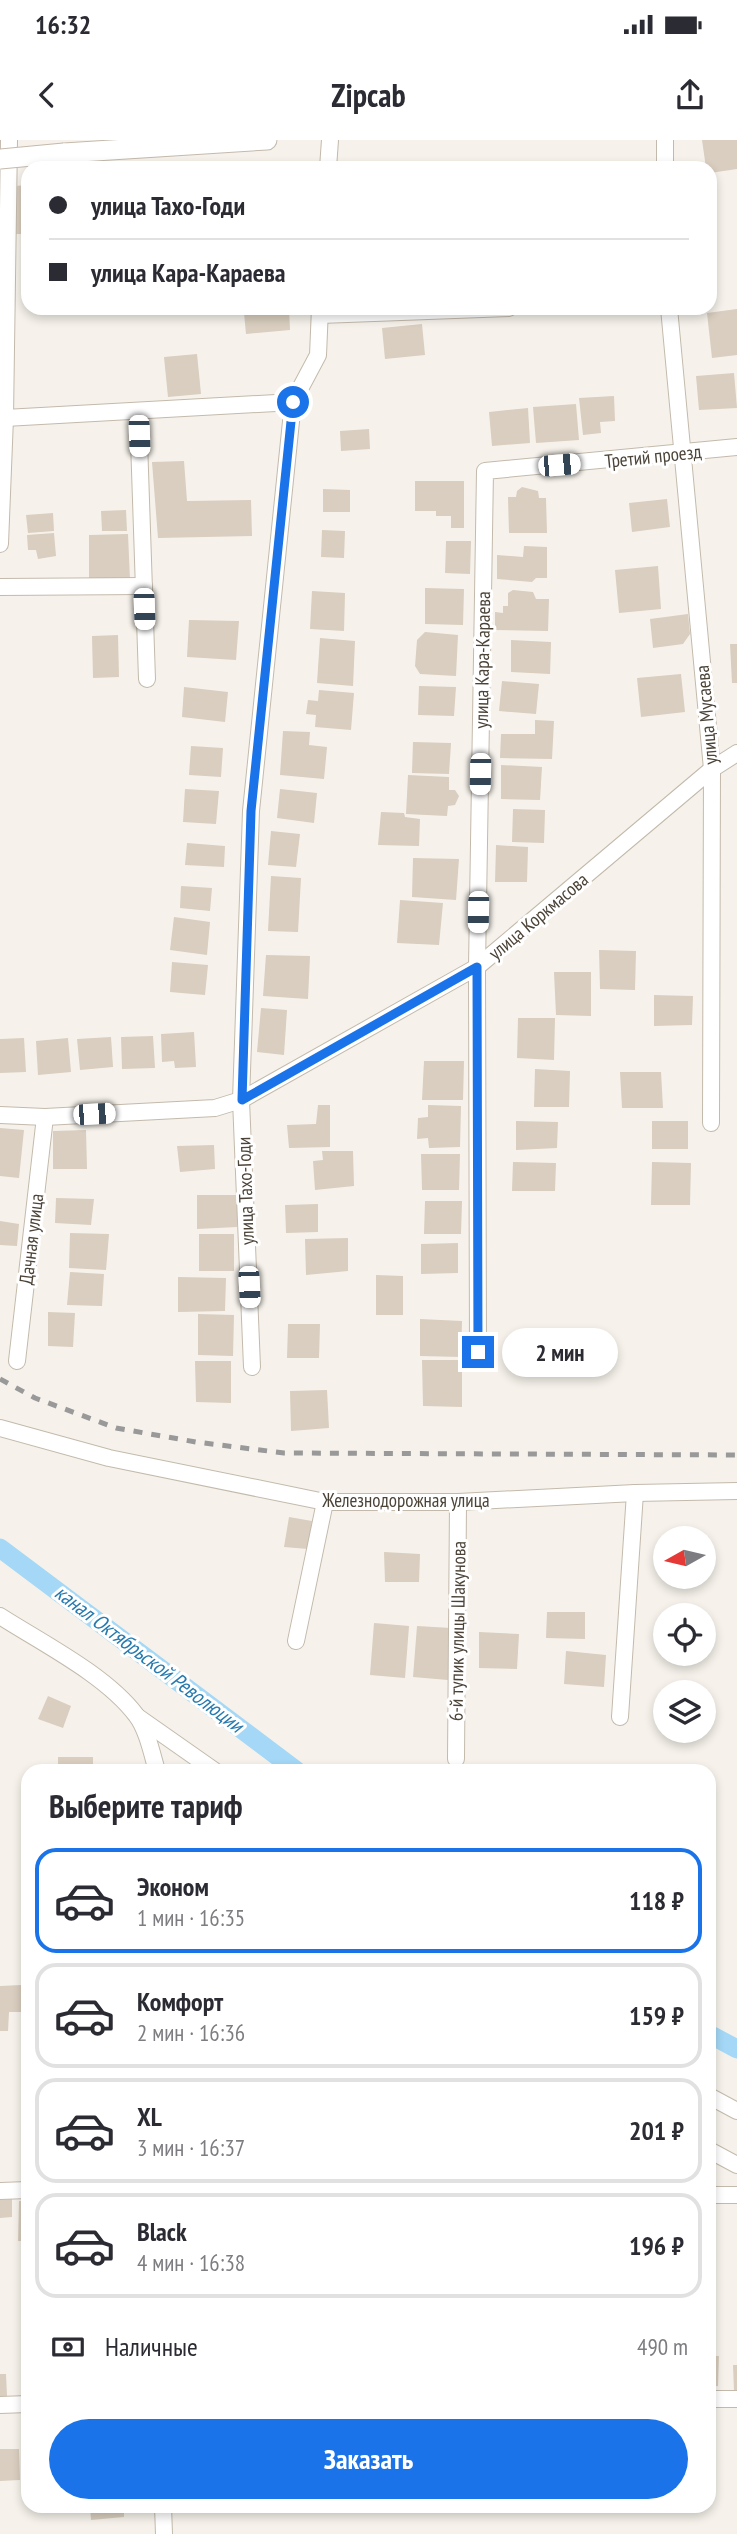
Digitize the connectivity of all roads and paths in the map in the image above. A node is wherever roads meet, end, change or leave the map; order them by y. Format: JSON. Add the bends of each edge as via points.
{"nodes":[{"id":1,"x":9,"y":140,"type":"edge"},
{"id":2,"x":267,"y":140,"type":"edge"},
{"id":3,"x":330,"y":140,"type":"edge"},
{"id":4,"x":665,"y":140,"type":"edge"},
{"id":5,"x":0,"y":159,"type":"edge"},
{"id":6,"x":328,"y":161,"type":"edge"},
{"id":7,"x":665,"y":161,"type":"edge"},
{"id":8,"x":320,"y":315,"type":"edge"},
{"id":9,"x":670,"y":315,"type":"edge"},
{"id":10,"x":293,"y":402,"type":"junction"},
{"id":11,"x":138,"y":411,"type":"junction"},
{"id":12,"x":5,"y":418,"type":"junction"},
{"id":13,"x":737,"y":447,"type":"edge"},
{"id":14,"x":682,"y":453,"type":"junction"},
{"id":15,"x":485,"y":471,"type":"joint"},
{"id":16,"x":0,"y":544,"type":"edge"},
{"id":17,"x":144,"y":586,"type":"junction"},
{"id":18,"x":0,"y":587,"type":"edge"},
{"id":19,"x":147,"y":679,"type":"dead end"},
{"id":20,"x":737,"y":753,"type":"edge"},
{"id":21,"x":712,"y":769,"type":"junction"},
{"id":22,"x":477,"y":967,"type":"junction"},
{"id":23,"x":242,"y":1100,"type":"junction"},
{"id":24,"x":0,"y":1115,"type":"edge"},
{"id":25,"x":46,"y":1117,"type":"junction"},
{"id":26,"x":711,"y":1124,"type":"dead end"},
{"id":27,"x":478,"y":1352,"type":"dead end"},
{"id":28,"x":17,"y":1361,"type":"dead end"},
{"id":29,"x":252,"y":1367,"type":"dead end"},
{"id":30,"x":0,"y":1428,"type":"edge"},
{"id":31,"x":737,"y":1491,"type":"edge"},
{"id":32,"x":635,"y":1493,"type":"junction"},
{"id":33,"x":325,"y":1502,"type":"junction"},
{"id":34,"x":458,"y":1502,"type":"junction"},
{"id":35,"x":0,"y":1616,"type":"edge"},
{"id":36,"x":296,"y":1641,"type":"dead end"},
{"id":37,"x":138,"y":1717,"type":"junction"},
{"id":38,"x":620,"y":1717,"type":"dead end"},
{"id":39,"x":456,"y":1759,"type":"dead end"},
{"id":40,"x":155,"y":1764,"type":"edge"},
{"id":41,"x":205,"y":1764,"type":"edge"},
{"id":42,"x":716,"y":2100,"type":"edge"},
{"id":43,"x":737,"y":2111,"type":"edge"},
{"id":44,"x":716,"y":2154,"type":"edge"},
{"id":45,"x":737,"y":2165,"type":"edge"},
{"id":46,"x":21,"y":2190,"type":"edge"},
{"id":47,"x":0,"y":2191,"type":"edge"},
{"id":48,"x":716,"y":2195,"type":"edge"},
{"id":49,"x":737,"y":2195,"type":"edge"},
{"id":50,"x":716,"y":2399,"type":"edge"},
{"id":51,"x":737,"y":2399,"type":"edge"},
{"id":52,"x":0,"y":2404,"type":"edge"},
{"id":53,"x":21,"y":2404,"type":"edge"},
{"id":54,"x":163,"y":2513,"type":"edge"},
{"id":55,"x":164,"y":2534,"type":"edge"}],
"edges":[{"from":1,"to":12,"type":"street"},
{"from":2,"to":5,"type":"street","bridge":true},
{"from":3,"to":6,"type":"street"},
{"from":4,"to":7,"type":"street"},
{"from":8,"to":10,"type":"street","name":"улица Тахо-Годи","via":[[318,355]]},
{"from":9,"to":14,"type":"street","name":"улица Мусаева"},
{"from":10,"to":11,"type":"street"},
{"from":10,"to":23,"type":"street","name":"улица Тахо-Годи","via":[[251,811]]},
{"from":11,"to":12,"type":"street"},
{"from":11,"to":17,"type":"street"},
{"from":12,"to":16,"type":"street"},
{"from":13,"to":14,"type":"street","name":"Третий проезд"},
{"from":14,"to":15,"type":"street","name":"Третий проезд"},
{"from":14,"to":21,"type":"street","name":"улица Мусаева"},
{"from":15,"to":22,"type":"street","name":"улица Кара-Караева"},
{"from":17,"to":18,"type":"street"},
{"from":17,"to":19,"type":"street"},
{"from":20,"to":21,"type":"street","name":"улица Коркмасова"},
{"from":21,"to":22,"type":"street","name":"улица Коркмасова"},
{"from":21,"to":26,"type":"street","name":"улица Мусаева"},
{"from":22,"to":23,"type":"street","name":"улица Коркмасова"},
{"from":22,"to":27,"type":"street","name":"улица Кара-Караева"},
{"from":23,"to":25,"type":"street","name":"улица Коркмасова","via":[[215,1108]]},
{"from":23,"to":29,"type":"street","name":"улица Тахо-Годи"},
{"from":24,"to":25,"type":"street","name":"улица Коркмасова"},
{"from":25,"to":28,"type":"street","name":"Дачная улица"},
{"from":30,"to":33,"type":"street","name":"Железнодорожная улица","via":[[109,1458]]},
{"from":31,"to":32,"type":"street","name":"Железнодорожная улица"},
{"from":32,"to":34,"type":"street","name":"Железнодорожная улица"},
{"from":32,"to":38,"type":"street"},
{"from":33,"to":34,"type":"street","name":"Железнодорожная улица"},
{"from":33,"to":36,"type":"street"},
{"from":34,"to":39,"type":"street","name":"6-й тупик улицы Шакунова"},
{"from":35,"to":37,"type":"street","via":[[97,1678]]},
{"from":37,"to":40,"type":"street"},
{"from":37,"to":41,"type":"street"},
{"from":42,"to":43,"type":"street"},
{"from":44,"to":45,"type":"street"},
{"from":46,"to":47,"type":"street"},
{"from":48,"to":49,"type":"street"},
{"from":50,"to":51,"type":"street"},
{"from":52,"to":53,"type":"street"},
{"from":54,"to":55,"type":"street"}]}
